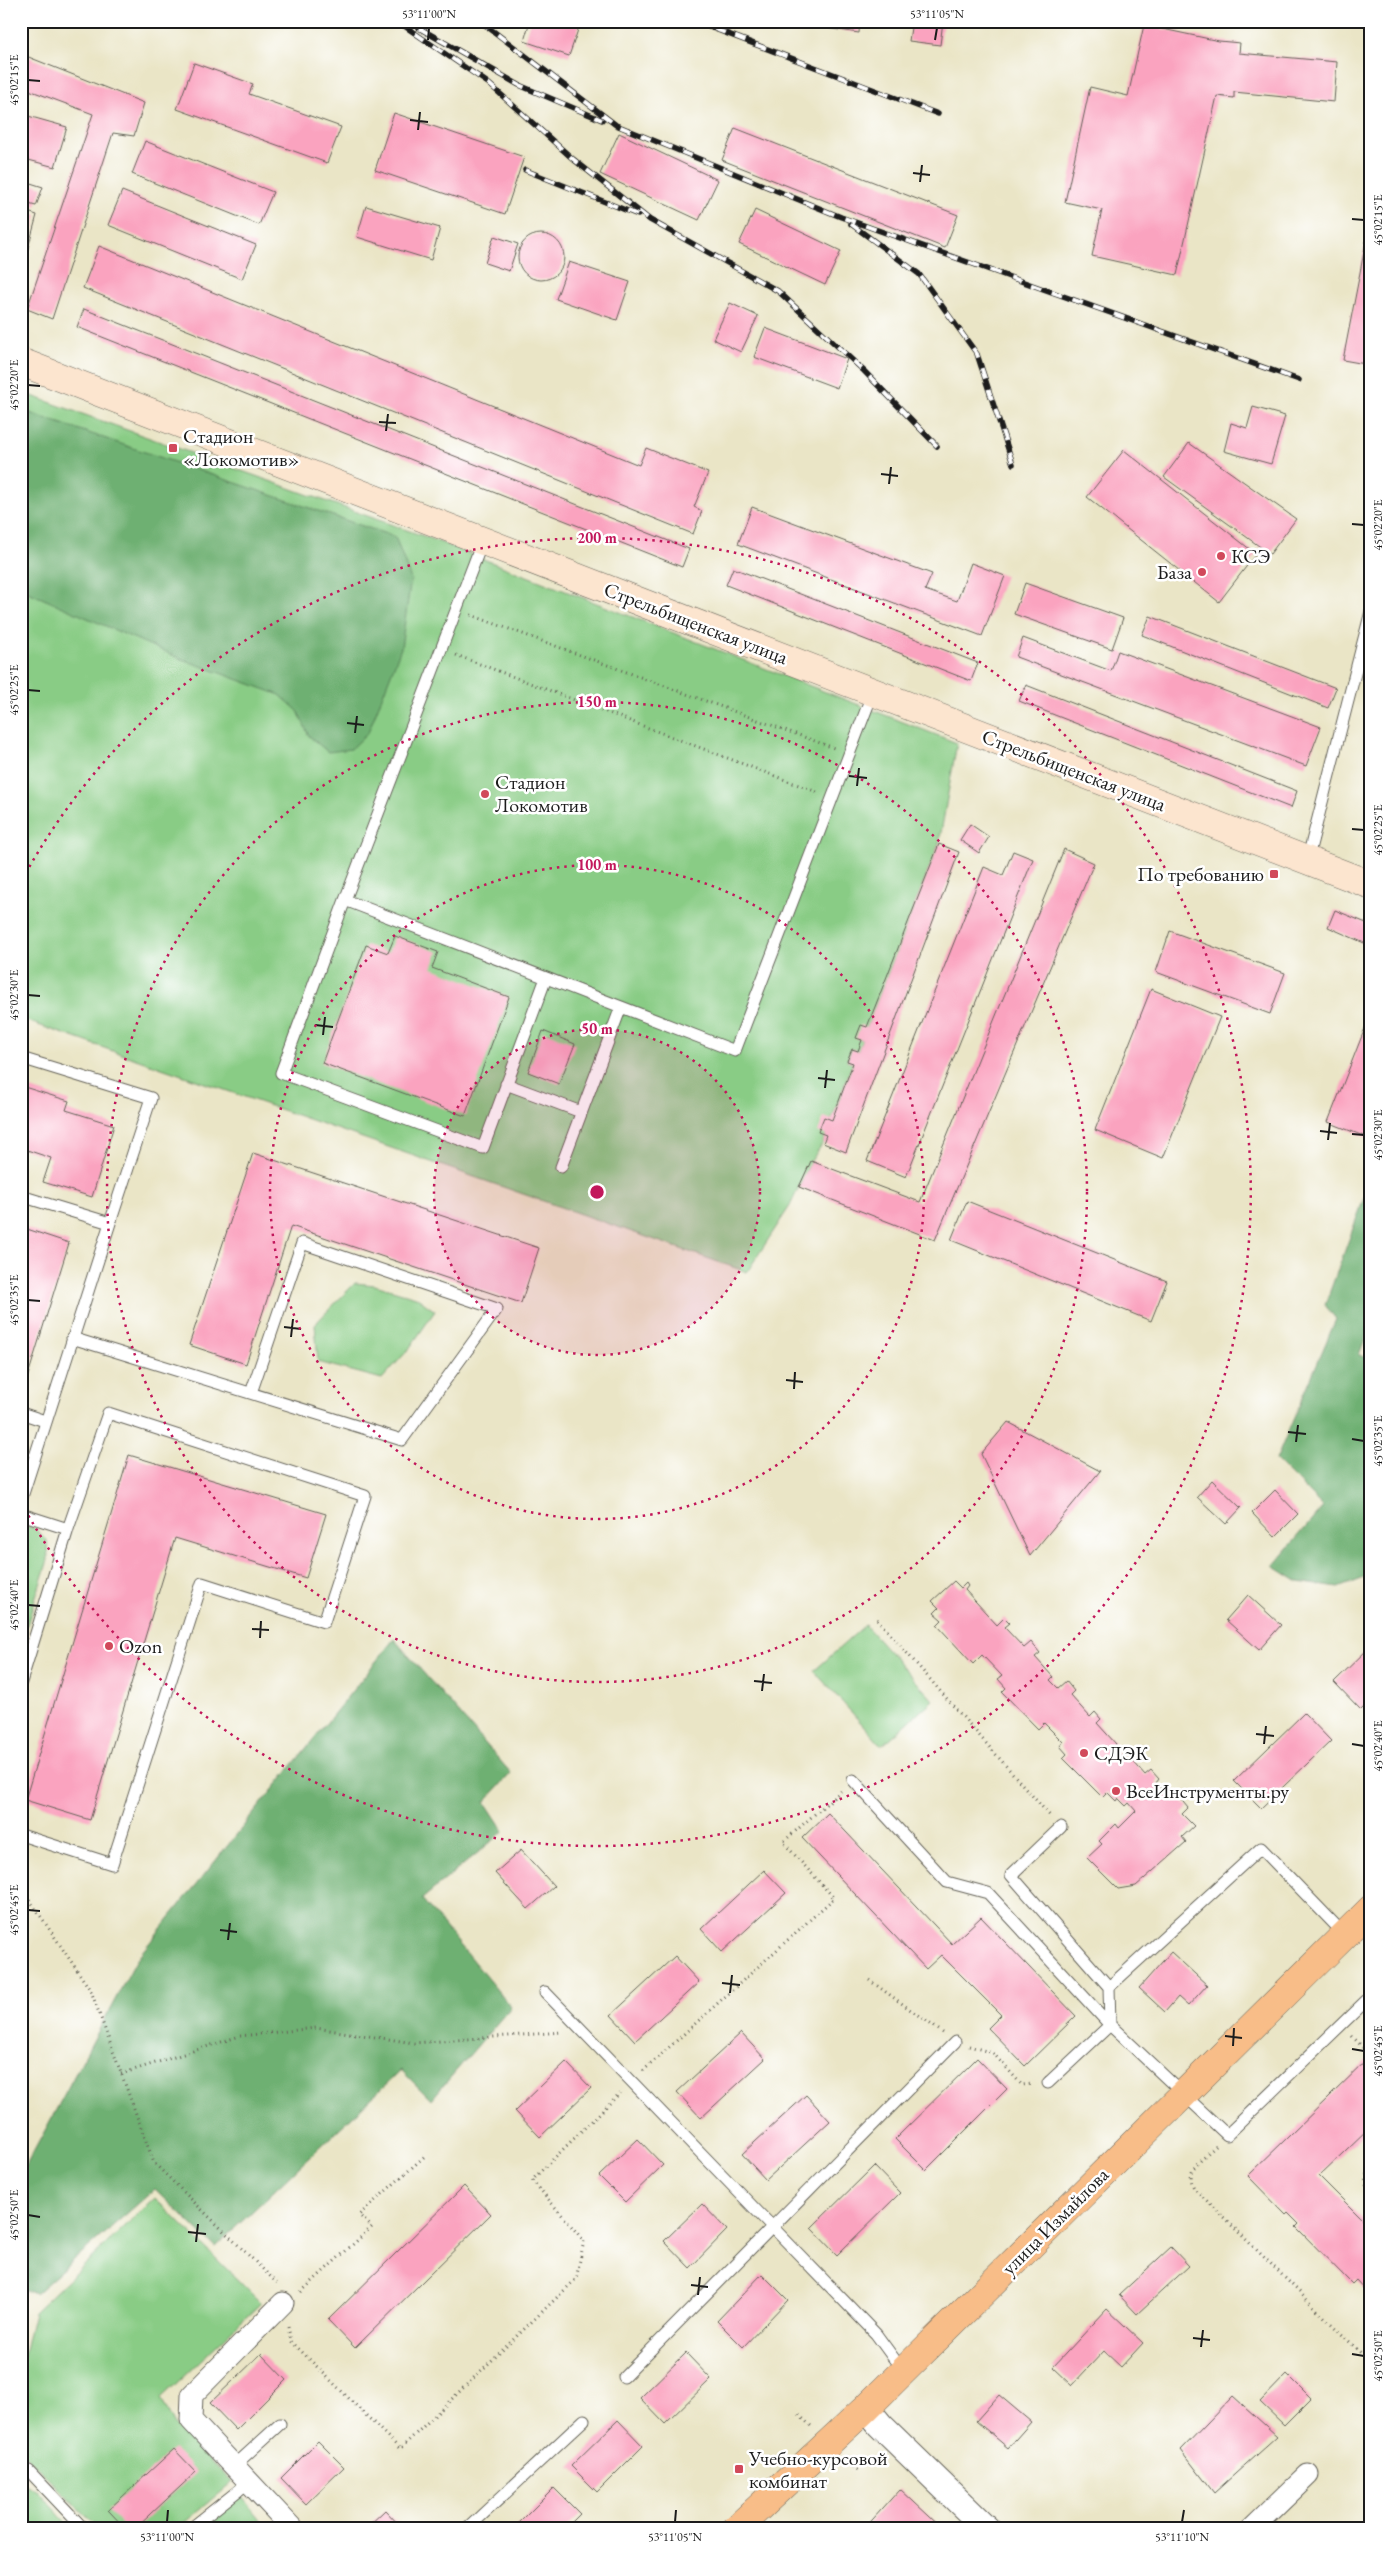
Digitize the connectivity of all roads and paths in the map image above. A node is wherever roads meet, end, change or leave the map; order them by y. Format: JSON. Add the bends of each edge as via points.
{"nodes":[{"id":1,"x":21,"y":362,"type":"edge"},
{"id":2,"x":484,"y":540,"type":"junction"},
{"id":3,"x":457,"y":610,"type":"junction"},
{"id":4,"x":1371,"y":612,"type":"edge"},
{"id":5,"x":442,"y":649,"type":"junction"},
{"id":6,"x":873,"y":692,"type":"junction"},
{"id":7,"x":849,"y":754,"type":"junction"},
{"id":8,"x":832,"y":798,"type":"junction"},
{"id":9,"x":1307,"y":861,"type":"junction"},
{"id":10,"x":1371,"y":885,"type":"edge"},
{"id":11,"x":345,"y":900,"type":"junction"},
{"id":12,"x":546,"y":978,"type":"junction"},
{"id":13,"x":621,"y":1007,"type":"junction"},
{"id":14,"x":21,"y":1058,"type":"edge"},
{"id":15,"x":506,"y":1084,"type":"junction"},
{"id":16,"x":581,"y":1112,"type":"junction"},
{"id":17,"x":560,"y":1167,"type":"dead end"},
{"id":18,"x":21,"y":1196,"type":"edge"},
{"id":19,"x":110,"y":1223,"type":"junction"},
{"id":20,"x":72,"y":1338,"type":"junction"},
{"id":21,"x":251,"y":1393,"type":"junction"},
{"id":22,"x":21,"y":1414,"type":"edge"},
{"id":23,"x":45,"y":1421,"type":"junction"},
{"id":24,"x":21,"y":1500,"type":"edge"},
{"id":25,"x":21,"y":1514,"type":"edge"},
{"id":26,"x":68,"y":1529,"type":"junction"},
{"id":27,"x":877,"y":1619,"type":"dead end"},
{"id":28,"x":21,"y":1682,"type":"edge"},
{"id":29,"x":853,"y":1780,"type":"joint"},
{"id":30,"x":1060,"y":1827,"type":"joint"},
{"id":31,"x":21,"y":1835,"type":"edge"},
{"id":32,"x":21,"y":1887,"type":"edge"},
{"id":33,"x":1371,"y":1909,"type":"edge"},
{"id":34,"x":1345,"y":1935,"type":"junction"},
{"id":35,"x":1109,"y":1988,"type":"junction"},
{"id":36,"x":545,"y":1992,"type":"dead end"},
{"id":37,"x":1371,"y":1996,"type":"edge"},
{"id":38,"x":1342,"y":2024,"type":"junction"},
{"id":39,"x":1110,"y":2025,"type":"junction"},
{"id":40,"x":582,"y":2030,"type":"junction"},
{"id":41,"x":955,"y":2042,"type":"dead end"},
{"id":42,"x":1371,"y":2056,"type":"edge"},
{"id":43,"x":122,"y":2074,"type":"junction"},
{"id":44,"x":632,"y":2081,"type":"junction"},
{"id":45,"x":1048,"y":2082,"type":"dead end"},
{"id":46,"x":1183,"y":2095,"type":"junction"},
{"id":47,"x":1227,"y":2135,"type":"junction"},
{"id":48,"x":426,"y":2155,"type":"dead end"},
{"id":49,"x":1371,"y":2171,"type":"edge"},
{"id":50,"x":1371,"y":2192,"type":"edge"},
{"id":51,"x":773,"y":2228,"type":"junction"},
{"id":52,"x":291,"y":2298,"type":"junction"},
{"id":53,"x":1371,"y":2363,"type":"edge"},
{"id":54,"x":903,"y":2371,"type":"junction"},
{"id":55,"x":624,"y":2377,"type":"dead end"},
{"id":56,"x":866,"y":2408,"type":"junction"},
{"id":57,"x":584,"y":2420,"type":"dead end"},
{"id":58,"x":280,"y":2424,"type":"dead end"},
{"id":59,"x":234,"y":2466,"type":"junction"},
{"id":60,"x":21,"y":2470,"type":"edge"},
{"id":61,"x":1308,"y":2476,"type":"dead end"},
{"id":62,"x":249,"y":2482,"type":"junction"},
{"id":63,"x":283,"y":2526,"type":"edge"},
{"id":64,"x":84,"y":2529,"type":"edge"},
{"id":65,"x":190,"y":2529,"type":"edge"},
{"id":66,"x":467,"y":2529,"type":"edge"},
{"id":67,"x":736,"y":2529,"type":"edge"},
{"id":68,"x":987,"y":2529,"type":"edge"},
{"id":69,"x":1252,"y":2529,"type":"edge"}],
"edges":[{"from":1,"to":2,"type":"main road","name":"Стрельбищенская улица"},
{"from":2,"to":3,"type":"lane"},
{"from":2,"to":6,"type":"main road","name":"Стрельбищенская улица"},
{"from":3,"to":5,"type":"lane"},
{"from":3,"to":7,"type":"path"},
{"from":4,"to":9,"type":"lane"},
{"from":5,"to":8,"type":"path"},
{"from":5,"to":11,"type":"lane"},
{"from":6,"to":7,"type":"lane"},
{"from":6,"to":9,"type":"main road","name":"Стрельбищенская улица"},
{"from":7,"to":8,"type":"lane"},
{"from":8,"to":13,"type":"lane","via":[[735,1051]]},
{"from":9,"to":10,"type":"main road","name":"Стрельбищенская улица"},
{"from":11,"to":12,"type":"lane"},
{"from":11,"to":15,"type":"lane","via":[[281,1073],[483,1148]]},
{"from":12,"to":13,"type":"lane"},
{"from":12,"to":15,"type":"lane"},
{"from":13,"to":16,"type":"lane"},
{"from":14,"to":19,"type":"lane","via":[[151,1098]]},
{"from":15,"to":16,"type":"lane"},
{"from":16,"to":17,"type":"lane"},
{"from":18,"to":19,"type":"lane"},
{"from":19,"to":20,"type":"lane"},
{"from":20,"to":21,"type":"lane"},
{"from":20,"to":23,"type":"lane"},
{"from":21,"to":21,"type":"lane","via":[[402,1440],[497,1310],[302,1243]]},
{"from":22,"to":23,"type":"lane"},
{"from":23,"to":24,"type":"lane"},
{"from":25,"to":26,"type":"lane"},
{"from":26,"to":28,"type":"lane"},
{"from":26,"to":31,"type":"lane","via":[[108,1413],[365,1496],[324,1622],[202,1583],[112,1864]]},
{"from":27,"to":30,"type":"path"},
{"from":29,"to":39,"type":"lane","via":[[946,1882],[988,1893]]},
{"from":29,"to":44,"type":"path","via":[[783,1842],[834,1898]]},
{"from":30,"to":35,"type":"lane","via":[[1011,1875]]},
{"from":32,"to":43,"type":"path","via":[[92,1991]]},
{"from":33,"to":34,"type":"main road","name":"улица Измайлова"},
{"from":34,"to":35,"type":"lane","via":[[1261,1848]]},
{"from":34,"to":46,"type":"main road","name":"улица Измайлова"},
{"from":35,"to":39,"type":"lane"},
{"from":36,"to":40,"type":"lane"},
{"from":37,"to":38,"type":"lane"},
{"from":38,"to":42,"type":"path"},
{"from":38,"to":47,"type":"lane"},
{"from":39,"to":45,"type":"lane"},
{"from":39,"to":46,"type":"lane"},
{"from":40,"to":43,"type":"path","via":[[414,2042],[316,2028],[240,2036]]},
{"from":40,"to":44,"type":"lane"},
{"from":41,"to":51,"type":"lane"},
{"from":43,"to":52,"type":"path","via":[[154,2162]]},
{"from":44,"to":51,"type":"lane"},
{"from":44,"to":52,"type":"path","via":[[532,2180],[584,2241],[576,2279],[400,2449],[291,2341]]},
{"from":46,"to":47,"type":"lane"},
{"from":46,"to":54,"type":"main road","name":"улица Измайлова"},
{"from":47,"to":53,"type":"path","via":[[1192,2169],[1190,2182]]},
{"from":48,"to":52,"type":"path","via":[[359,2215],[372,2227]]},
{"from":49,"to":50,"type":"path","via":[[1365,2182]]},
{"from":51,"to":54,"type":"lane","via":[[876,2334]]},
{"from":51,"to":55,"type":"lane"},
{"from":52,"to":59,"type":"street","via":[[192,2395],[191,2420]]},
{"from":54,"to":56,"type":"main road","name":"улица Измайлова"},
{"from":56,"to":67,"type":"main road","name":"улица Измайлова"},
{"from":56,"to":68,"type":"street"},
{"from":57,"to":66,"type":"lane"},
{"from":58,"to":59,"type":"lane"},
{"from":59,"to":62,"type":"street"},
{"from":60,"to":64,"type":"lane","via":[[28,2471]]},
{"from":61,"to":69,"type":"street"},
{"from":62,"to":63,"type":"street"},
{"from":62,"to":65,"type":"lane"}]}
